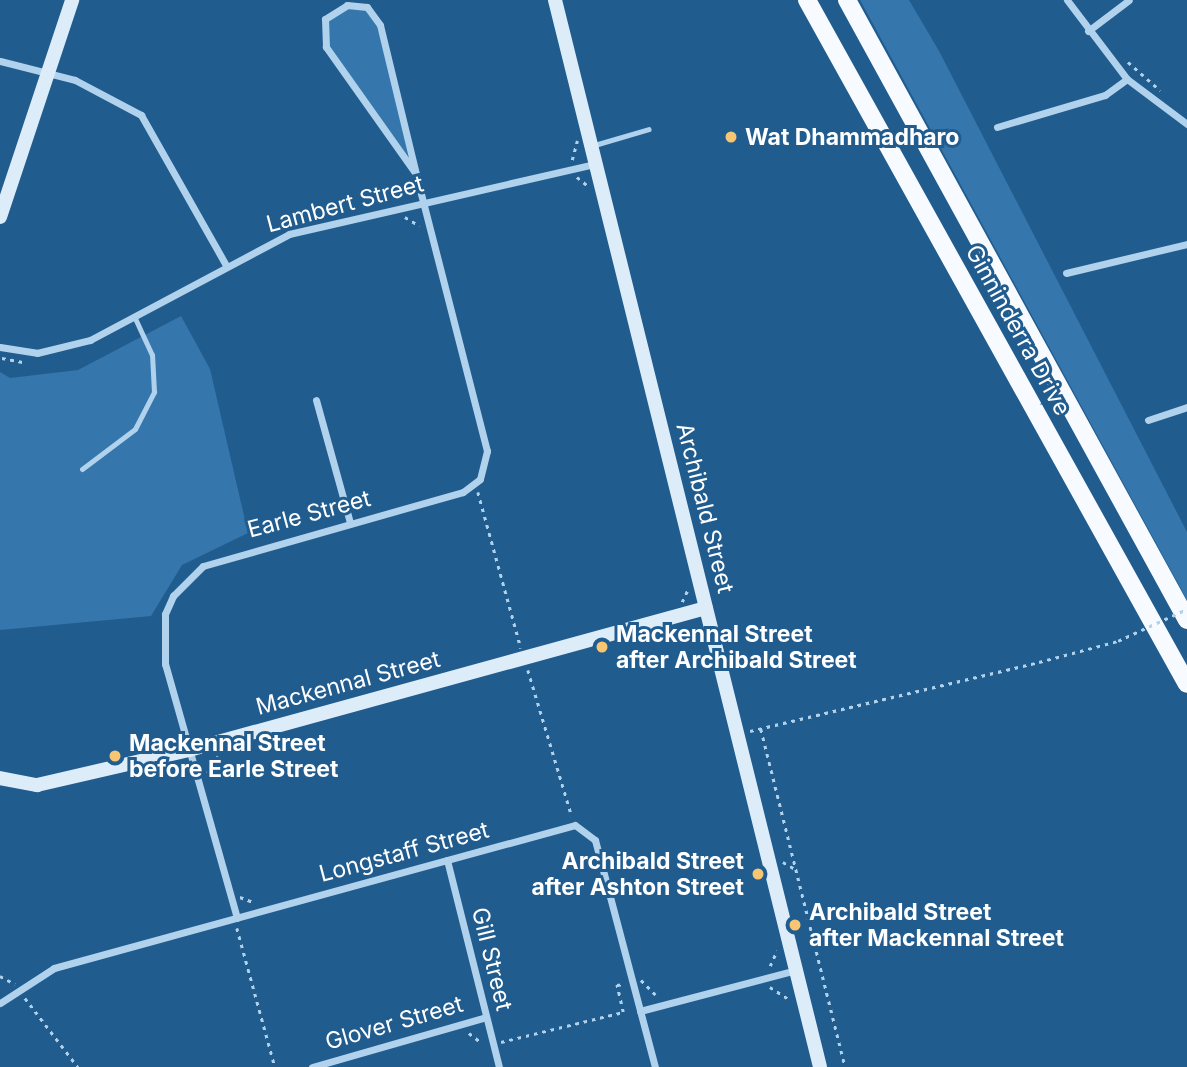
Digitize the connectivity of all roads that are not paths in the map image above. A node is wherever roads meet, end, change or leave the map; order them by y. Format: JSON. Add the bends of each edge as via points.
{"nodes":[{"id":1,"x":72,"y":0,"type":"edge"},
{"id":2,"x":555,"y":0,"type":"edge"},
{"id":3,"x":807,"y":0,"type":"edge"},
{"id":4,"x":847,"y":0,"type":"edge"},
{"id":5,"x":1067,"y":0,"type":"edge"},
{"id":6,"x":1129,"y":0,"type":"edge"},
{"id":7,"x":1088,"y":32,"type":"junction"},
{"id":8,"x":0,"y":61,"type":"edge"},
{"id":9,"x":47,"y":74,"type":"junction"},
{"id":10,"x":1127,"y":79,"type":"junction"},
{"id":11,"x":1187,"y":124,"type":"edge"},
{"id":12,"x":997,"y":127,"type":"dead end"},
{"id":13,"x":649,"y":130,"type":"dead end"},
{"id":14,"x":592,"y":146,"type":"junction"},
{"id":15,"x":596,"y":163,"type":"junction"},
{"id":16,"x":416,"y":174,"type":"junction"},
{"id":17,"x":423,"y":203,"type":"junction"},
{"id":18,"x":0,"y":217,"type":"edge"},
{"id":19,"x":1187,"y":244,"type":"edge"},
{"id":20,"x":226,"y":265,"type":"junction"},
{"id":21,"x":1066,"y":273,"type":"dead end"},
{"id":22,"x":134,"y":316,"type":"junction"},
{"id":23,"x":0,"y":347,"type":"edge"},
{"id":24,"x":317,"y":400,"type":"dead end"},
{"id":25,"x":1187,"y":407,"type":"edge"},
{"id":26,"x":1148,"y":420,"type":"dead end"},
{"id":27,"x":82,"y":469,"type":"dead end"},
{"id":28,"x":350,"y":523,"type":"junction"},
{"id":29,"x":706,"y":608,"type":"junction"},
{"id":30,"x":1187,"y":620,"type":"edge"},
{"id":31,"x":1187,"y":684,"type":"edge"},
{"id":32,"x":189,"y":750,"type":"junction"},
{"id":33,"x":0,"y":778,"type":"edge"},
{"id":34,"x":447,"y":860,"type":"junction"},
{"id":35,"x":236,"y":921,"type":"junction"},
{"id":36,"x":796,"y":970,"type":"junction"},
{"id":37,"x":2,"y":1000,"type":"edge"},
{"id":38,"x":640,"y":1011,"type":"junction"},
{"id":39,"x":486,"y":1017,"type":"junction"},
{"id":40,"x":312,"y":1067,"type":"edge"},
{"id":41,"x":499,"y":1067,"type":"edge"},
{"id":42,"x":655,"y":1067,"type":"edge"},
{"id":43,"x":820,"y":1067,"type":"edge"}],
"edges":[{"from":1,"to":9,"type":"street"},
{"from":2,"to":14,"type":"street","name":"Archibald Street"},
{"from":3,"to":31,"type":"main road","name":"Ginninderra Drive"},
{"from":4,"to":30,"type":"main road","name":"Ginninderra Drive"},
{"from":5,"to":7,"type":"street"},
{"from":6,"to":7,"type":"street"},
{"from":7,"to":10,"type":"street"},
{"from":8,"to":9,"type":"street"},
{"from":9,"to":18,"type":"street"},
{"from":9,"to":20,"type":"street","via":[[75,80],[141,115]]},
{"from":10,"to":11,"type":"street"},
{"from":10,"to":12,"type":"street","via":[[1105,95]]},
{"from":13,"to":14,"type":"lane"},
{"from":14,"to":15,"type":"street","name":"Archibald Street"},
{"from":15,"to":17,"type":"street","name":"Lambert Street"},
{"from":15,"to":29,"type":"street","name":"Archibald Street"},
{"from":16,"to":16,"type":"street","name":"Earle Street","via":[[380,25],[366,7],[338,8],[322,27],[326,47]]},
{"from":16,"to":17,"type":"street","name":"Earle Street"},
{"from":17,"to":20,"type":"street","name":"Lambert Street","via":[[289,234]]},
{"from":17,"to":28,"type":"street","name":"Earle Street","via":[[486,466],[463,492]]},
{"from":19,"to":21,"type":"street"},
{"from":20,"to":22,"type":"street","name":"Lambert Street"},
{"from":22,"to":23,"type":"street","name":"Lambert Street","via":[[63,350]]},
{"from":22,"to":27,"type":"lane","via":[[152,355],[154,392],[135,429]]},
{"from":24,"to":28,"type":"street"},
{"from":25,"to":26,"type":"street"},
{"from":28,"to":32,"type":"street","name":"Earle Street","via":[[224,557],[195,572],[173,596],[162,637]]},
{"from":29,"to":32,"type":"street","name":"Mackennal Street"},
{"from":29,"to":36,"type":"street","name":"Archibald Street"},
{"from":32,"to":33,"type":"street","name":"Mackennal Street","via":[[37,785]]},
{"from":32,"to":35,"type":"street","name":"Earle Street"},
{"from":34,"to":35,"type":"street","name":"Longstaff Street"},
{"from":34,"to":38,"type":"street","name":"Longstaff Street","via":[[575,825],[595,840]]},
{"from":34,"to":39,"type":"street","name":"Gill Street"},
{"from":35,"to":37,"type":"street","name":"Longstaff Street","via":[[54,968]]},
{"from":36,"to":38,"type":"street"},
{"from":36,"to":43,"type":"street","name":"Archibald Street"},
{"from":38,"to":42,"type":"street"},
{"from":39,"to":40,"type":"street","name":"Glover Street"},
{"from":39,"to":41,"type":"street","name":"Gill Street"}]}
